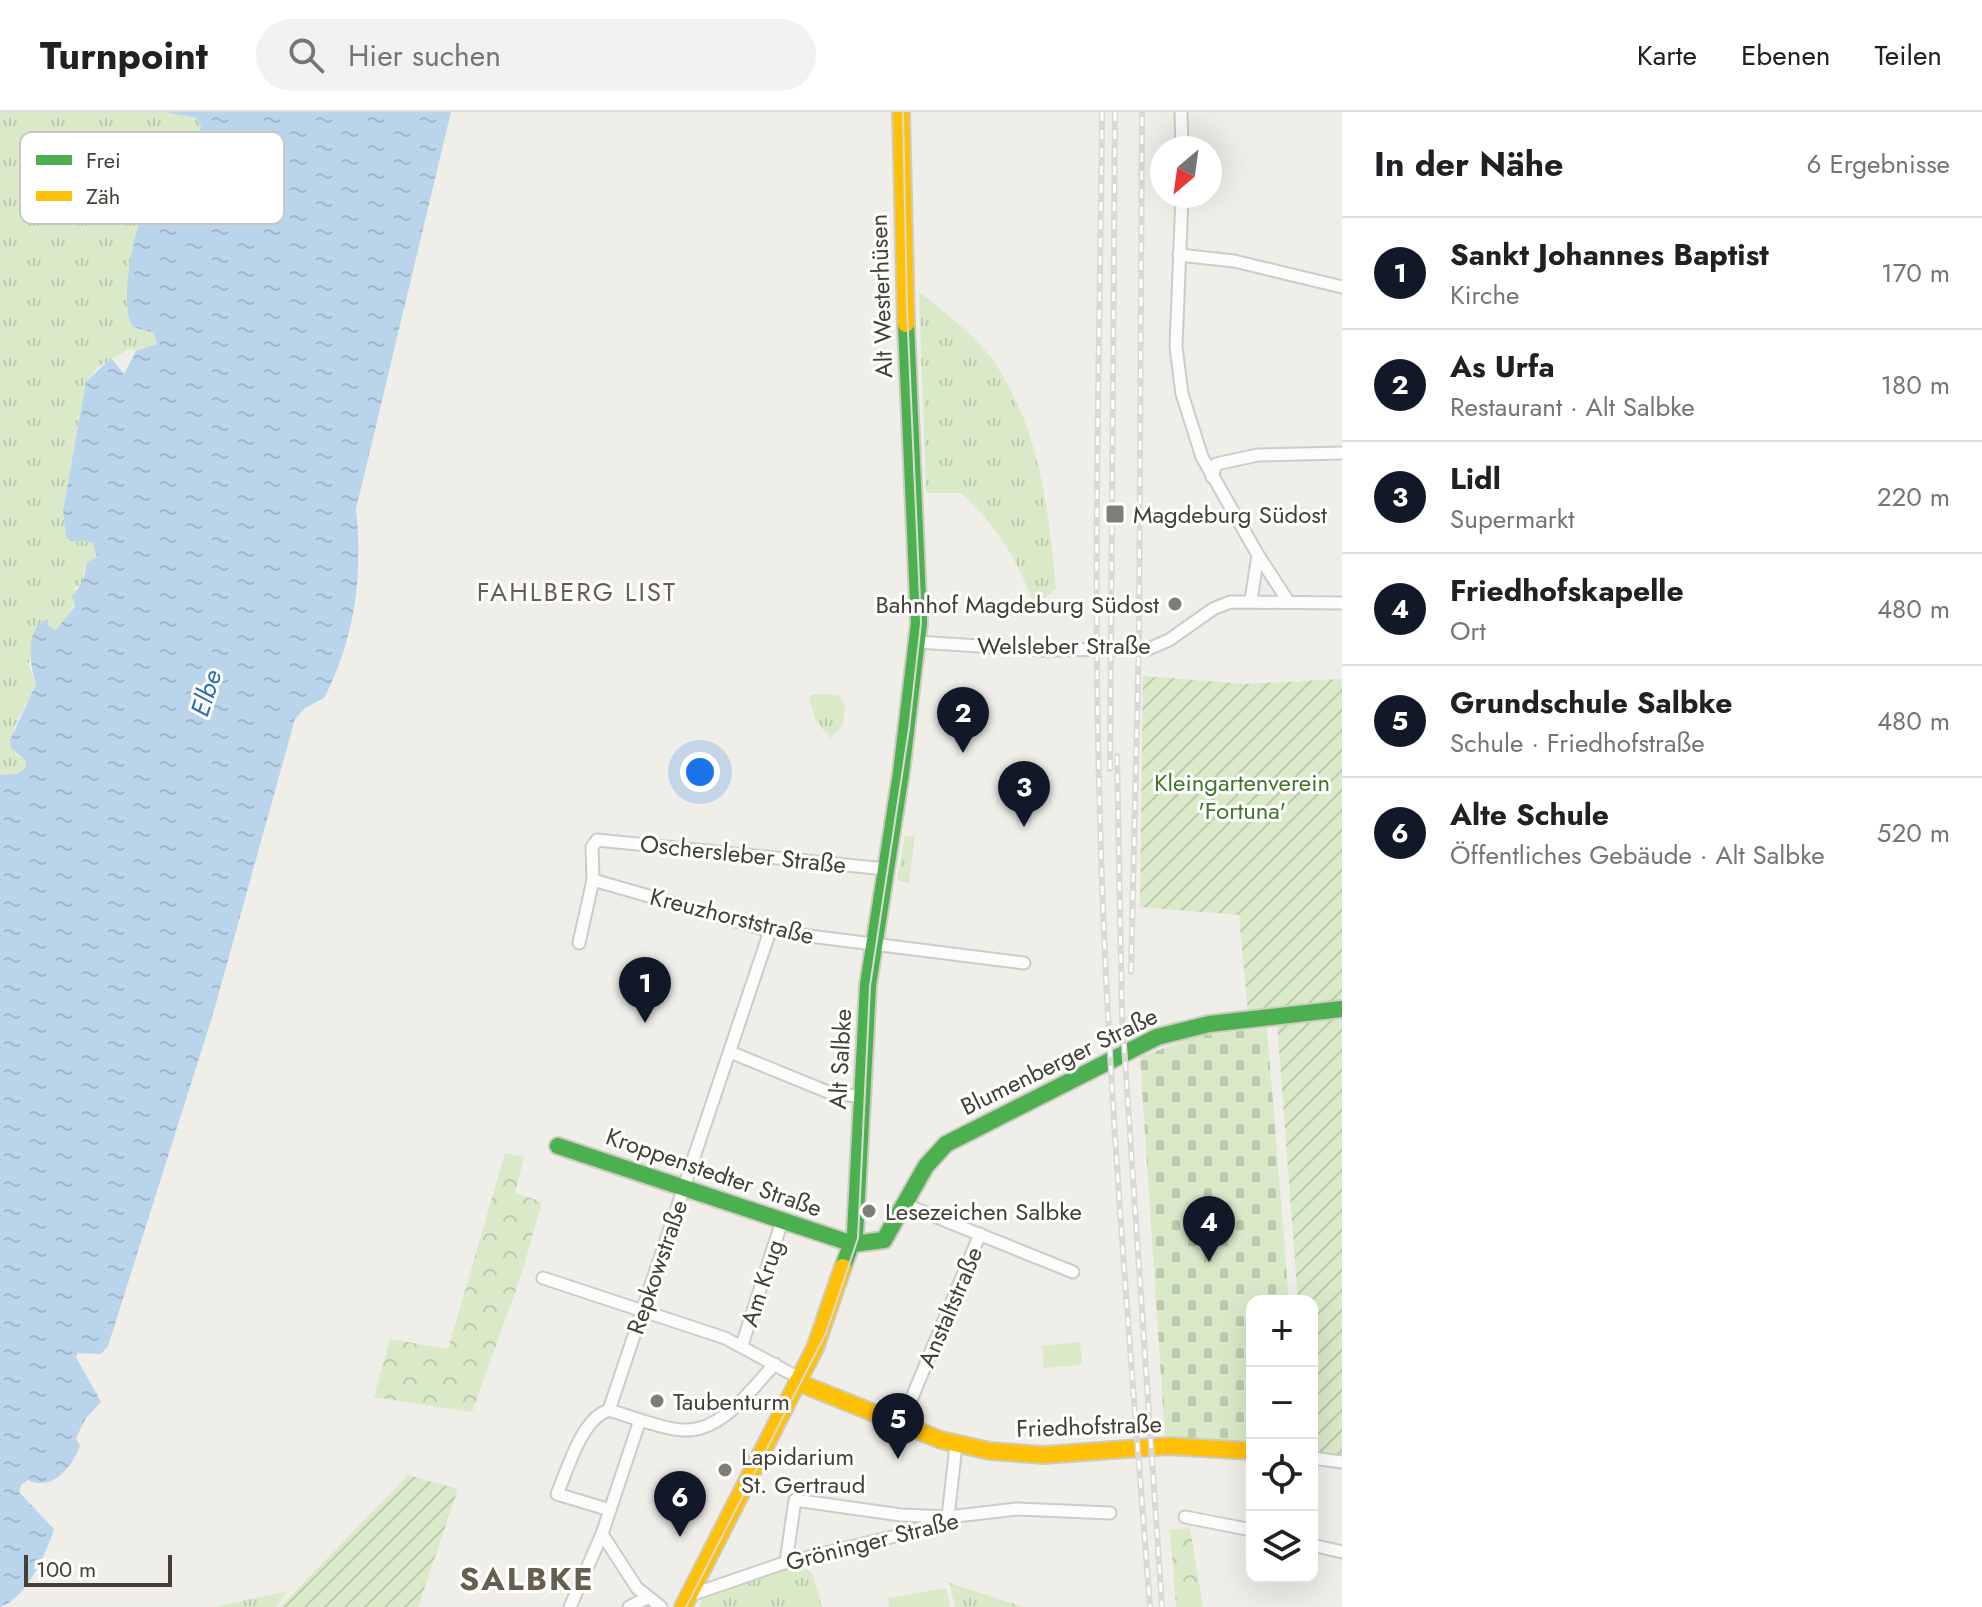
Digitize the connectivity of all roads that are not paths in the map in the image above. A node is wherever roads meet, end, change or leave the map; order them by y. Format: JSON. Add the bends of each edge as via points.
{"nodes":[{"id":1,"x":901,"y":112,"type":"edge"},
{"id":2,"x":1181,"y":112,"type":"edge"},
{"id":3,"x":1182,"y":136,"type":"edge"},
{"id":4,"x":1181,"y":208,"type":"edge"},
{"id":5,"x":1179,"y":255,"type":"junction"},
{"id":6,"x":1342,"y":287,"type":"edge"},
{"id":7,"x":1342,"y":453,"type":"edge"},
{"id":8,"x":1212,"y":477,"type":"junction"},
{"id":9,"x":913,"y":479,"type":"joint"},
{"id":10,"x":1258,"y":555,"type":"junction"},
{"id":11,"x":1251,"y":600,"type":"junction"},
{"id":12,"x":1288,"y":601,"type":"junction"},
{"id":13,"x":1342,"y":603,"type":"edge"},
{"id":14,"x":917,"y":642,"type":"junction"},
{"id":15,"x":886,"y":869,"type":"junction"},
{"id":16,"x":593,"y":880,"type":"junction"},
{"id":17,"x":770,"y":931,"type":"junction"},
{"id":18,"x":579,"y":943,"type":"dead end"},
{"id":19,"x":872,"y":947,"type":"junction"},
{"id":20,"x":1024,"y":963,"type":"dead end"},
{"id":21,"x":1342,"y":1009,"type":"edge"},
{"id":22,"x":730,"y":1052,"type":"junction"},
{"id":23,"x":862,"y":1097,"type":"junction"},
{"id":24,"x":558,"y":1146,"type":"dead end"},
{"id":25,"x":685,"y":1186,"type":"junction"},
{"id":26,"x":904,"y":1204,"type":"junction"},
{"id":27,"x":782,"y":1221,"type":"junction"},
{"id":28,"x":980,"y":1234,"type":"junction"},
{"id":29,"x":853,"y":1244,"type":"junction"},
{"id":30,"x":1073,"y":1272,"type":"dead end"},
{"id":31,"x":543,"y":1278,"type":"dead end"},
{"id":32,"x":642,"y":1309,"type":"junction"},
{"id":33,"x":742,"y":1345,"type":"junction"},
{"id":34,"x":775,"y":1364,"type":"junction"},
{"id":35,"x":798,"y":1380,"type":"junction"},
{"id":36,"x":609,"y":1410,"type":"junction"},
{"id":37,"x":640,"y":1420,"type":"junction"},
{"id":38,"x":901,"y":1424,"type":"junction"},
{"id":39,"x":956,"y":1445,"type":"junction"},
{"id":40,"x":1246,"y":1451,"type":"edge"},
{"id":41,"x":1318,"y":1459,"type":"edge"},
{"id":42,"x":1342,"y":1462,"type":"edge"},
{"id":43,"x":610,"y":1510,"type":"junction"},
{"id":44,"x":1110,"y":1513,"type":"dead end"},
{"id":45,"x":948,"y":1517,"type":"junction"},
{"id":46,"x":1185,"y":1517,"type":"dead end"},
{"id":47,"x":1246,"y":1529,"type":"edge"},
{"id":48,"x":602,"y":1534,"type":"junction"},
{"id":49,"x":1318,"y":1546,"type":"edge"},
{"id":50,"x":1342,"y":1552,"type":"edge"},
{"id":51,"x":786,"y":1562,"type":"junction"},
{"id":52,"x":647,"y":1598,"type":"junction"},
{"id":53,"x":685,"y":1602,"type":"edge"},
{"id":54,"x":570,"y":1607,"type":"edge"},
{"id":55,"x":629,"y":1607,"type":"edge"},
{"id":56,"x":661,"y":1607,"type":"edge"}],
"edges":[{"from":1,"to":9,"type":"main road","name":"Alt Westerhüsen"},
{"from":2,"to":3,"type":"street"},
{"from":4,"to":5,"type":"street"},
{"from":5,"to":6,"type":"street","via":[[1234,261]]},
{"from":5,"to":8,"type":"street","via":[[1176,347],[1182,394]]},
{"from":7,"to":8,"type":"street","via":[[1237,457],[1216,464]]},
{"from":8,"to":10,"type":"street"},
{"from":9,"to":14,"type":"main road","name":"Alt Salbke"},
{"from":10,"to":11,"type":"street"},
{"from":10,"to":12,"type":"street"},
{"from":11,"to":12,"type":"street","name":"Welsleber Straße"},
{"from":11,"to":14,"type":"street","name":"Welsleber Straße","via":[[1220,605],[1148,649],[1042,650]]},
{"from":12,"to":13,"type":"street","name":"Welsleber Straße"},
{"from":14,"to":15,"type":"main road","name":"Alt Salbke"},
{"from":15,"to":16,"type":"street","name":"Oschersleber Straße","via":[[601,840],[592,846]]},
{"from":15,"to":19,"type":"main road","name":"Alt Salbke"},
{"from":16,"to":17,"type":"street","name":"Kreuzhorststraße"},
{"from":16,"to":18,"type":"street"},
{"from":17,"to":19,"type":"street","name":"Kreuzhorststraße"},
{"from":17,"to":22,"type":"street","name":"Repkowstraße"},
{"from":19,"to":20,"type":"street","name":"Kreuzhorststraße"},
{"from":19,"to":23,"type":"main road","name":"Alt Salbke"},
{"from":21,"to":26,"type":"main road","name":"Blumenberger Straße","via":[[1190,1027],[1124,1051],[951,1140],[926,1166]]},
{"from":22,"to":23,"type":"street","via":[[828,1092]]},
{"from":22,"to":25,"type":"street","name":"Repkowstraße"},
{"from":23,"to":29,"type":"main road","name":"Alt Salbke"},
{"from":24,"to":25,"type":"main road","name":"Kroppenstedter Straße"},
{"from":25,"to":27,"type":"main road","name":"Kroppenstedter Straße"},
{"from":25,"to":32,"type":"street","name":"Repkowstraße"},
{"from":26,"to":28,"type":"street","name":"Anstaltstraße"},
{"from":26,"to":29,"type":"main road","name":"Blumenberger Straße","via":[[883,1241]]},
{"from":27,"to":29,"type":"main road","name":"Kroppenstedter Straße"},
{"from":27,"to":33,"type":"street","name":"Am Krug"},
{"from":28,"to":30,"type":"street","name":"Anstaltstraße"},
{"from":28,"to":38,"type":"street","name":"Anstaltstraße"},
{"from":29,"to":35,"type":"main road","name":"Alt Salbke","via":[[825,1325]]},
{"from":31,"to":32,"type":"street"},
{"from":32,"to":33,"type":"street"},
{"from":32,"to":36,"type":"street","name":"Repkowstraße"},
{"from":33,"to":34,"type":"street"},
{"from":34,"to":35,"type":"street"},
{"from":34,"to":37,"type":"street","via":[[730,1411],[705,1426],[679,1430]]},
{"from":35,"to":38,"type":"main road","name":"Friedhofstraße"},
{"from":35,"to":53,"type":"main road","name":"Alt Salbke"},
{"from":36,"to":37,"type":"street"},
{"from":36,"to":43,"type":"street","name":"Repkowstraße","via":[[601,1412],[586,1432],[557,1494]]},
{"from":37,"to":43,"type":"street"},
{"from":38,"to":39,"type":"main road","name":"Friedhofstraße"},
{"from":39,"to":40,"type":"main road","name":"Friedhofstraße","via":[[1024,1455],[1168,1446]]},
{"from":39,"to":45,"type":"street"},
{"from":41,"to":42,"type":"street"},
{"from":43,"to":48,"type":"street"},
{"from":44,"to":45,"type":"street","name":"Gröninger Straße","via":[[1017,1509]]},
{"from":45,"to":51,"type":"street","name":"Gröninger Straße","via":[[902,1535]]},
{"from":45,"to":51,"type":"street","via":[[795,1500]]},
{"from":46,"to":47,"type":"street"},
{"from":48,"to":52,"type":"street"},
{"from":48,"to":54,"type":"street"},
{"from":49,"to":50,"type":"street"},
{"from":51,"to":53,"type":"street","name":"Gröninger Straße"},
{"from":52,"to":55,"type":"street"},
{"from":52,"to":56,"type":"street"}]}
